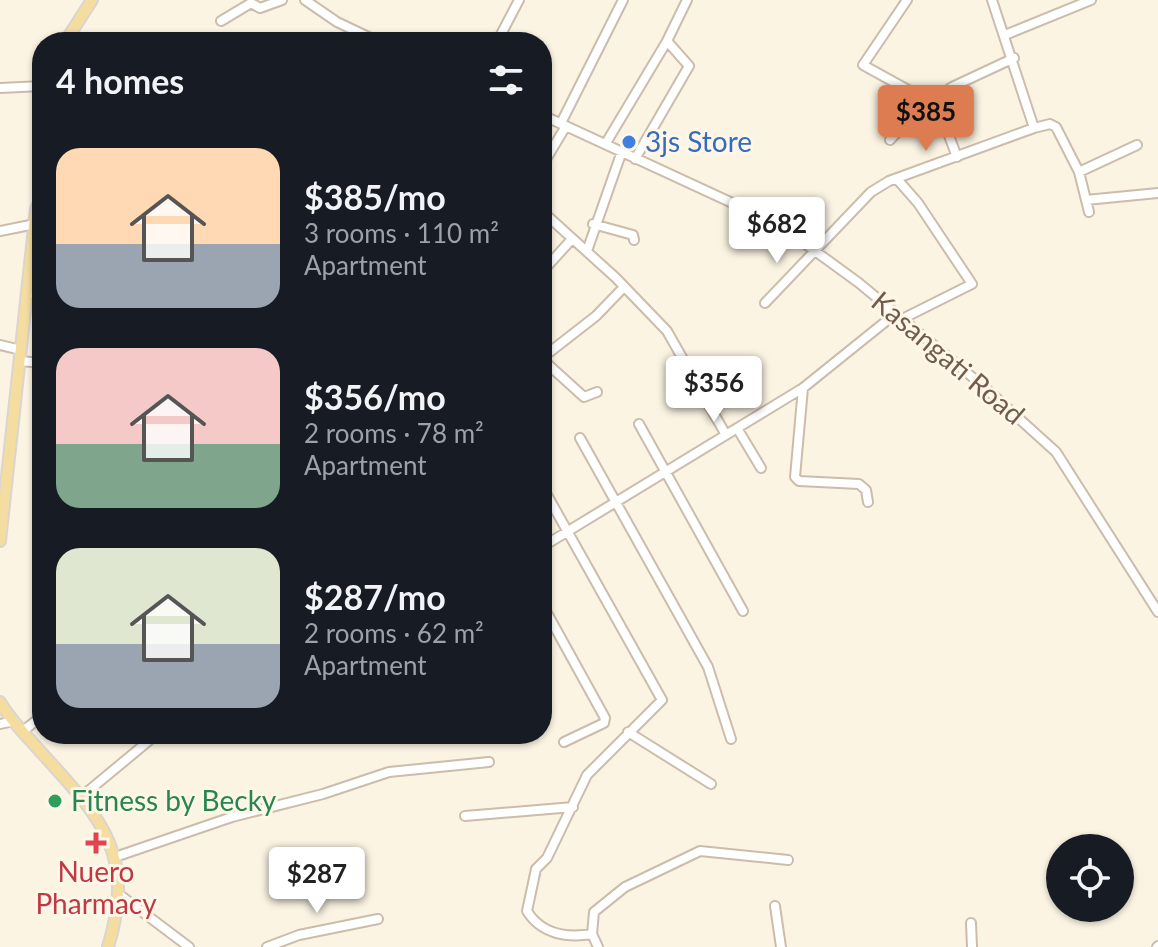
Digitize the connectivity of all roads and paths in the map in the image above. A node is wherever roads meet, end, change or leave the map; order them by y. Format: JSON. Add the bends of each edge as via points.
{"nodes":[{"id":1,"x":92,"y":0,"type":"edge"},
{"id":2,"x":282,"y":0,"type":"edge"},
{"id":3,"x":305,"y":0,"type":"edge"},
{"id":4,"x":519,"y":0,"type":"edge"},
{"id":5,"x":623,"y":0,"type":"edge"},
{"id":6,"x":687,"y":0,"type":"edge"},
{"id":7,"x":907,"y":0,"type":"edge"},
{"id":8,"x":992,"y":0,"type":"edge"},
{"id":9,"x":1091,"y":0,"type":"edge"},
{"id":10,"x":250,"y":2,"type":"edge"},
{"id":11,"x":221,"y":21,"type":"dead end"},
{"id":12,"x":71,"y":32,"type":"edge"},
{"id":13,"x":358,"y":32,"type":"edge"},
{"id":14,"x":502,"y":32,"type":"edge"},
{"id":15,"x":1005,"y":35,"type":"junction"},
{"id":16,"x":667,"y":41,"type":"junction"},
{"id":17,"x":1014,"y":58,"type":"junction"},
{"id":18,"x":32,"y":86,"type":"edge"},
{"id":19,"x":0,"y":88,"type":"edge"},
{"id":20,"x":928,"y":100,"type":"junction"},
{"id":21,"x":552,"y":119,"type":"edge"},
{"id":22,"x":564,"y":124,"type":"junction"},
{"id":23,"x":1034,"y":128,"type":"junction"},
{"id":24,"x":890,"y":140,"type":"dead end"},
{"id":25,"x":606,"y":143,"type":"junction"},
{"id":26,"x":1137,"y":145,"type":"dead end"},
{"id":27,"x":552,"y":147,"type":"edge"},
{"id":28,"x":622,"y":151,"type":"junction"},
{"id":29,"x":957,"y":157,"type":"junction"},
{"id":30,"x":635,"y":159,"type":"junction"},
{"id":31,"x":1079,"y":172,"type":"junction"},
{"id":32,"x":897,"y":179,"type":"junction"},
{"id":33,"x":1158,"y":193,"type":"edge"},
{"id":34,"x":1086,"y":200,"type":"junction"},
{"id":35,"x":1089,"y":212,"type":"dead end"},
{"id":36,"x":552,"y":220,"type":"edge"},
{"id":37,"x":593,"y":224,"type":"junction"},
{"id":38,"x":32,"y":225,"type":"edge"},
{"id":39,"x":0,"y":231,"type":"edge"},
{"id":40,"x":572,"y":239,"type":"junction"},
{"id":41,"x":634,"y":240,"type":"dead end"},
{"id":42,"x":813,"y":249,"type":"junction"},
{"id":43,"x":32,"y":250,"type":"edge"},
{"id":44,"x":587,"y":251,"type":"junction"},
{"id":45,"x":552,"y":261,"type":"edge"},
{"id":46,"x":624,"y":287,"type":"junction"},
{"id":47,"x":27,"y":293,"type":"junction"},
{"id":48,"x":32,"y":293,"type":"edge"},
{"id":49,"x":765,"y":303,"type":"dead end"},
{"id":50,"x":899,"y":316,"type":"junction"},
{"id":51,"x":0,"y":345,"type":"edge"},
{"id":52,"x":552,"y":353,"type":"edge"},
{"id":53,"x":21,"y":356,"type":"junction"},
{"id":54,"x":32,"y":360,"type":"edge"},
{"id":55,"x":552,"y":369,"type":"edge"},
{"id":56,"x":803,"y":388,"type":"junction"},
{"id":57,"x":597,"y":392,"type":"dead end"},
{"id":58,"x":639,"y":424,"type":"dead end"},
{"id":59,"x":737,"y":428,"type":"junction"},
{"id":60,"x":726,"y":435,"type":"junction"},
{"id":61,"x":580,"y":438,"type":"dead end"},
{"id":62,"x":761,"y":468,"type":"dead end"},
{"id":63,"x":665,"y":471,"type":"junction"},
{"id":64,"x":617,"y":502,"type":"junction"},
{"id":65,"x":868,"y":502,"type":"dead end"},
{"id":66,"x":552,"y":504,"type":"edge"},
{"id":67,"x":1,"y":526,"type":"edge"},
{"id":68,"x":567,"y":532,"type":"junction"},
{"id":69,"x":0,"y":541,"type":"edge"},
{"id":70,"x":552,"y":541,"type":"edge"},
{"id":71,"x":743,"y":611,"type":"dead end"},
{"id":72,"x":1158,"y":612,"type":"edge"},
{"id":73,"x":552,"y":622,"type":"edge"},
{"id":74,"x":0,"y":702,"type":"edge"},
{"id":75,"x":14,"y":721,"type":"junction"},
{"id":76,"x":0,"y":724,"type":"edge"},
{"id":77,"x":32,"y":724,"type":"edge"},
{"id":78,"x":23,"y":731,"type":"junction"},
{"id":79,"x":628,"y":732,"type":"junction"},
{"id":80,"x":731,"y":739,"type":"dead end"},
{"id":81,"x":32,"y":741,"type":"edge"},
{"id":82,"x":564,"y":742,"type":"dead end"},
{"id":83,"x":34,"y":744,"type":"edge"},
{"id":84,"x":142,"y":744,"type":"edge"},
{"id":85,"x":489,"y":762,"type":"dead end"},
{"id":86,"x":711,"y":784,"type":"dead end"},
{"id":87,"x":81,"y":797,"type":"junction"},
{"id":88,"x":573,"y":807,"type":"junction"},
{"id":89,"x":465,"y":816,"type":"dead end"},
{"id":90,"x":115,"y":857,"type":"junction"},
{"id":91,"x":788,"y":860,"type":"dead end"},
{"id":92,"x":120,"y":895,"type":"junction"},
{"id":93,"x":775,"y":906,"type":"dead end"},
{"id":94,"x":378,"y":919,"type":"dead end"},
{"id":95,"x":971,"y":923,"type":"dead end"},
{"id":96,"x":592,"y":934,"type":"junction"},
{"id":97,"x":108,"y":947,"type":"edge"},
{"id":98,"x":189,"y":947,"type":"edge"},
{"id":99,"x":267,"y":947,"type":"edge"},
{"id":100,"x":598,"y":947,"type":"edge"},
{"id":101,"x":781,"y":947,"type":"edge"},
{"id":102,"x":972,"y":947,"type":"edge"}],
"edges":[{"from":1,"to":12,"type":"main road"},
{"from":2,"to":10,"type":"street","via":[[260,8]]},
{"from":3,"to":13,"type":"street"},
{"from":4,"to":14,"type":"street"},
{"from":5,"to":22,"type":"street"},
{"from":6,"to":16,"type":"street"},
{"from":7,"to":20,"type":"street","via":[[863,62],[867,69]]},
{"from":8,"to":15,"type":"street"},
{"from":9,"to":15,"type":"street"},
{"from":10,"to":11,"type":"street"},
{"from":15,"to":17,"type":"street"},
{"from":16,"to":25,"type":"street"},
{"from":16,"to":30,"type":"street","via":[[689,66]]},
{"from":17,"to":20,"type":"street"},
{"from":17,"to":23,"type":"street"},
{"from":18,"to":19,"type":"street"},
{"from":20,"to":24,"type":"street"},
{"from":20,"to":29,"type":"street","via":[[949,132]]},
{"from":21,"to":22,"type":"street","name":"Kasangati Road"},
{"from":22,"to":25,"type":"street","name":"Kasangati Road"},
{"from":22,"to":27,"type":"street"},
{"from":23,"to":29,"type":"street"},
{"from":23,"to":31,"type":"street","via":[[1056,127]]},
{"from":25,"to":28,"type":"street","name":"Kasangati Road"},
{"from":26,"to":31,"type":"street"},
{"from":28,"to":30,"type":"street","name":"Kasangati Road"},
{"from":28,"to":37,"type":"street"},
{"from":29,"to":32,"type":"street"},
{"from":30,"to":42,"type":"street","name":"Kasangati Road","via":[[778,224]]},
{"from":31,"to":34,"type":"street"},
{"from":32,"to":42,"type":"street","via":[[871,192]]},
{"from":32,"to":50,"type":"street","via":[[972,284]]},
{"from":33,"to":34,"type":"street"},
{"from":34,"to":35,"type":"street"},
{"from":36,"to":40,"type":"street"},
{"from":37,"to":41,"type":"street","via":[[633,235]]},
{"from":37,"to":44,"type":"street"},
{"from":38,"to":39,"type":"street"},
{"from":40,"to":44,"type":"street"},
{"from":40,"to":45,"type":"street"},
{"from":42,"to":49,"type":"street"},
{"from":42,"to":50,"type":"street","name":"Kasangati Road"},
{"from":43,"to":47,"type":"main road"},
{"from":44,"to":46,"type":"street"},
{"from":46,"to":52,"type":"street"},
{"from":46,"to":60,"type":"street","via":[[667,331]]},
{"from":47,"to":48,"type":"street"},
{"from":47,"to":53,"type":"main road"},
{"from":50,"to":56,"type":"street"},
{"from":50,"to":72,"type":"street","name":"Kasangati Road","via":[[1056,452]]},
{"from":51,"to":53,"type":"street"},
{"from":53,"to":54,"type":"street"},
{"from":53,"to":67,"type":"main road"},
{"from":55,"to":57,"type":"street","via":[[584,397]]},
{"from":56,"to":59,"type":"street"},
{"from":56,"to":65,"type":"street","via":[[795,477],[859,484]]},
{"from":58,"to":63,"type":"street"},
{"from":59,"to":60,"type":"street"},
{"from":59,"to":62,"type":"street"},
{"from":60,"to":63,"type":"street"},
{"from":61,"to":64,"type":"street"},
{"from":63,"to":64,"type":"street"},
{"from":63,"to":71,"type":"street"},
{"from":64,"to":68,"type":"street"},
{"from":64,"to":80,"type":"street","via":[[708,667]]},
{"from":66,"to":68,"type":"street"},
{"from":67,"to":69,"type":"main road"},
{"from":68,"to":70,"type":"street"},
{"from":68,"to":79,"type":"street","via":[[662,698]]},
{"from":73,"to":82,"type":"street","via":[[605,718]]},
{"from":74,"to":75,"type":"main road"},
{"from":75,"to":76,"type":"street"},
{"from":75,"to":78,"type":"main road"},
{"from":77,"to":78,"type":"street"},
{"from":78,"to":81,"type":"main road"},
{"from":79,"to":86,"type":"street"},
{"from":79,"to":88,"type":"street","via":[[587,775]]},
{"from":83,"to":87,"type":"main road"},
{"from":84,"to":87,"type":"street"},
{"from":85,"to":90,"type":"street","via":[[389,772]]},
{"from":87,"to":90,"type":"main road"},
{"from":88,"to":89,"type":"street"},
{"from":88,"to":96,"type":"street","via":[[536,869],[527,911],[535,924],[568,937]]},
{"from":90,"to":92,"type":"main road"},
{"from":91,"to":96,"type":"street","via":[[700,851],[625,887],[594,912]]},
{"from":92,"to":97,"type":"main road"},
{"from":92,"to":98,"type":"street"},
{"from":93,"to":101,"type":"street"},
{"from":94,"to":99,"type":"street"},
{"from":95,"to":102,"type":"street"},
{"from":96,"to":100,"type":"street"}]}
